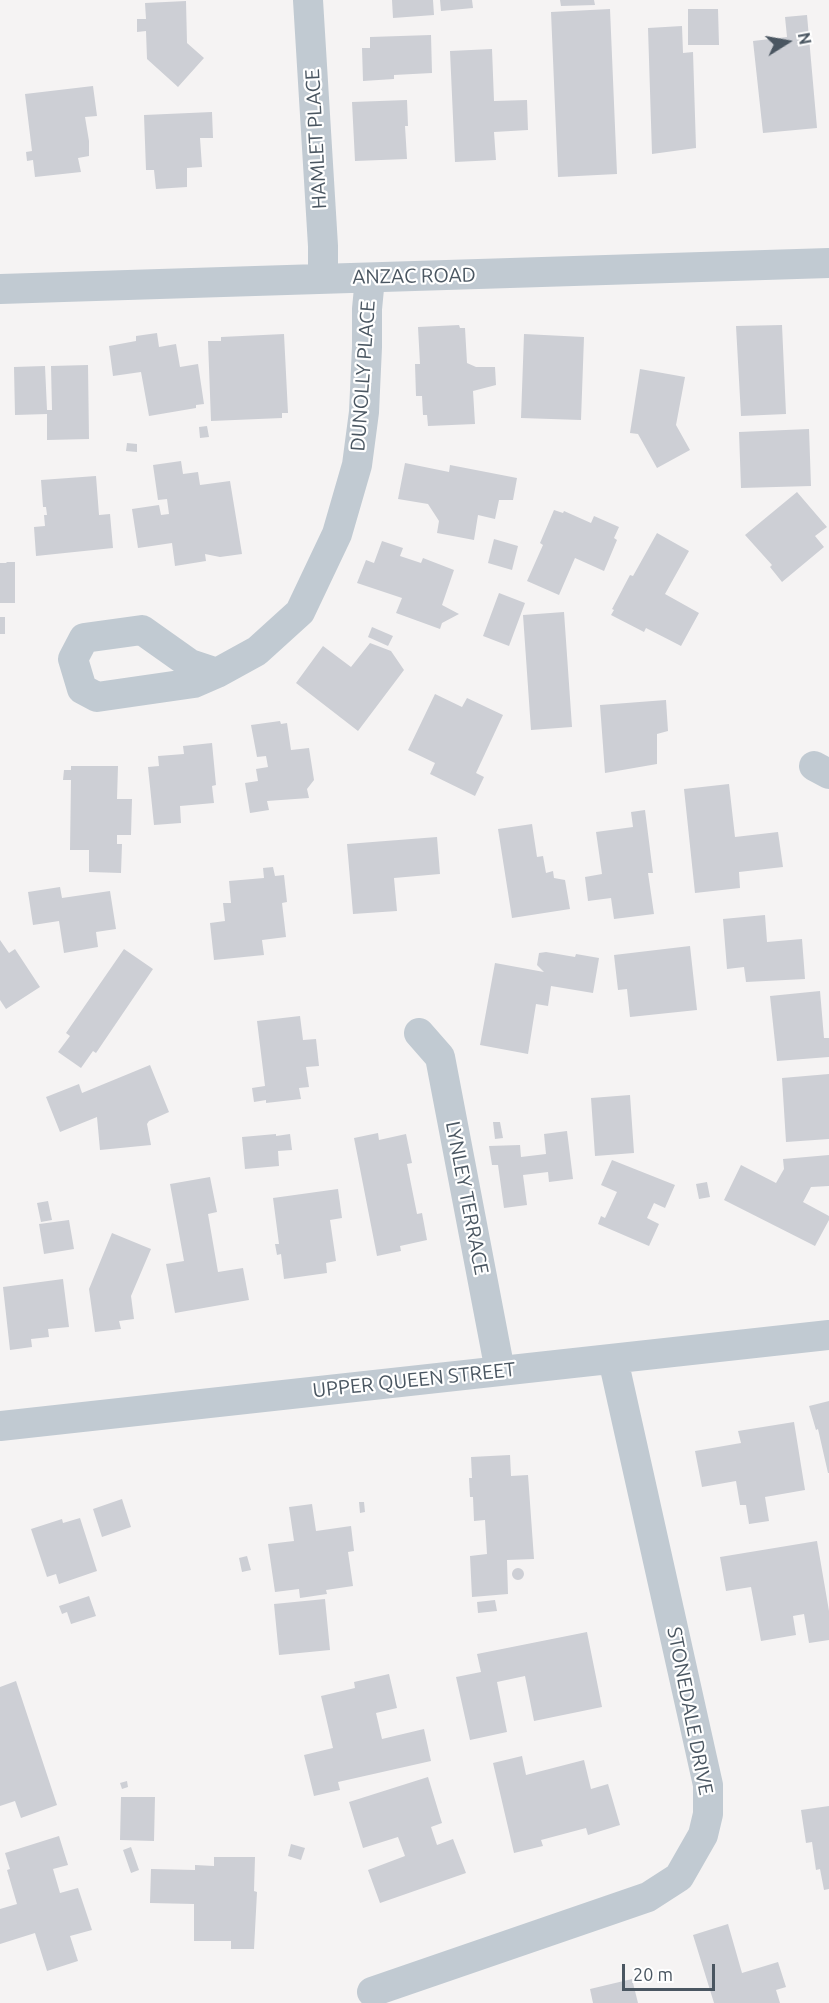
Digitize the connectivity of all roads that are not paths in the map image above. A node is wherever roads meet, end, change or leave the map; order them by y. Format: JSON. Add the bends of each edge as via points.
{"nodes":[{"id":1,"x":308,"y":0,"type":"edge"},
{"id":2,"x":829,"y":263,"type":"edge"},
{"id":3,"x":323,"y":278,"type":"junction"},
{"id":4,"x":370,"y":278,"type":"junction"},
{"id":5,"x":0,"y":289,"type":"edge"},
{"id":6,"x":217,"y":673,"type":"dead end"},
{"id":7,"x":419,"y":1034,"type":"dead end"},
{"id":8,"x":829,"y":1335,"type":"edge"},
{"id":9,"x":613,"y":1359,"type":"junction"},
{"id":10,"x":500,"y":1371,"type":"junction"},
{"id":11,"x":0,"y":1426,"type":"edge"},
{"id":12,"x":372,"y":1992,"type":"dead end"}],
"edges":[{"from":1,"to":3,"type":"street","name":"HAMLET PLACE"},
{"from":2,"to":4,"type":"street","name":"ANZAC ROAD"},
{"from":3,"to":4,"type":"street","name":"ANZAC ROAD"},
{"from":3,"to":5,"type":"street","name":"ANZAC ROAD"},
{"from":4,"to":6,"type":"street","name":"DUNOLLY PLACE","via":[[364,412],[357,465],[337,534],[300,612],[257,651]]},
{"from":7,"to":10,"type":"street","name":"LYNLEY TERRACE","via":[[440,1057]]},
{"from":8,"to":9,"type":"street","name":"UPPER QUEEN STREET"},
{"from":9,"to":10,"type":"street","name":"UPPER QUEEN STREET"},
{"from":9,"to":12,"type":"street","name":"STONEDALE DRIVE","via":[[708,1785],[703,1835],[679,1877],[648,1897]]},
{"from":10,"to":11,"type":"street","name":"UPPER QUEEN STREET"}]}
